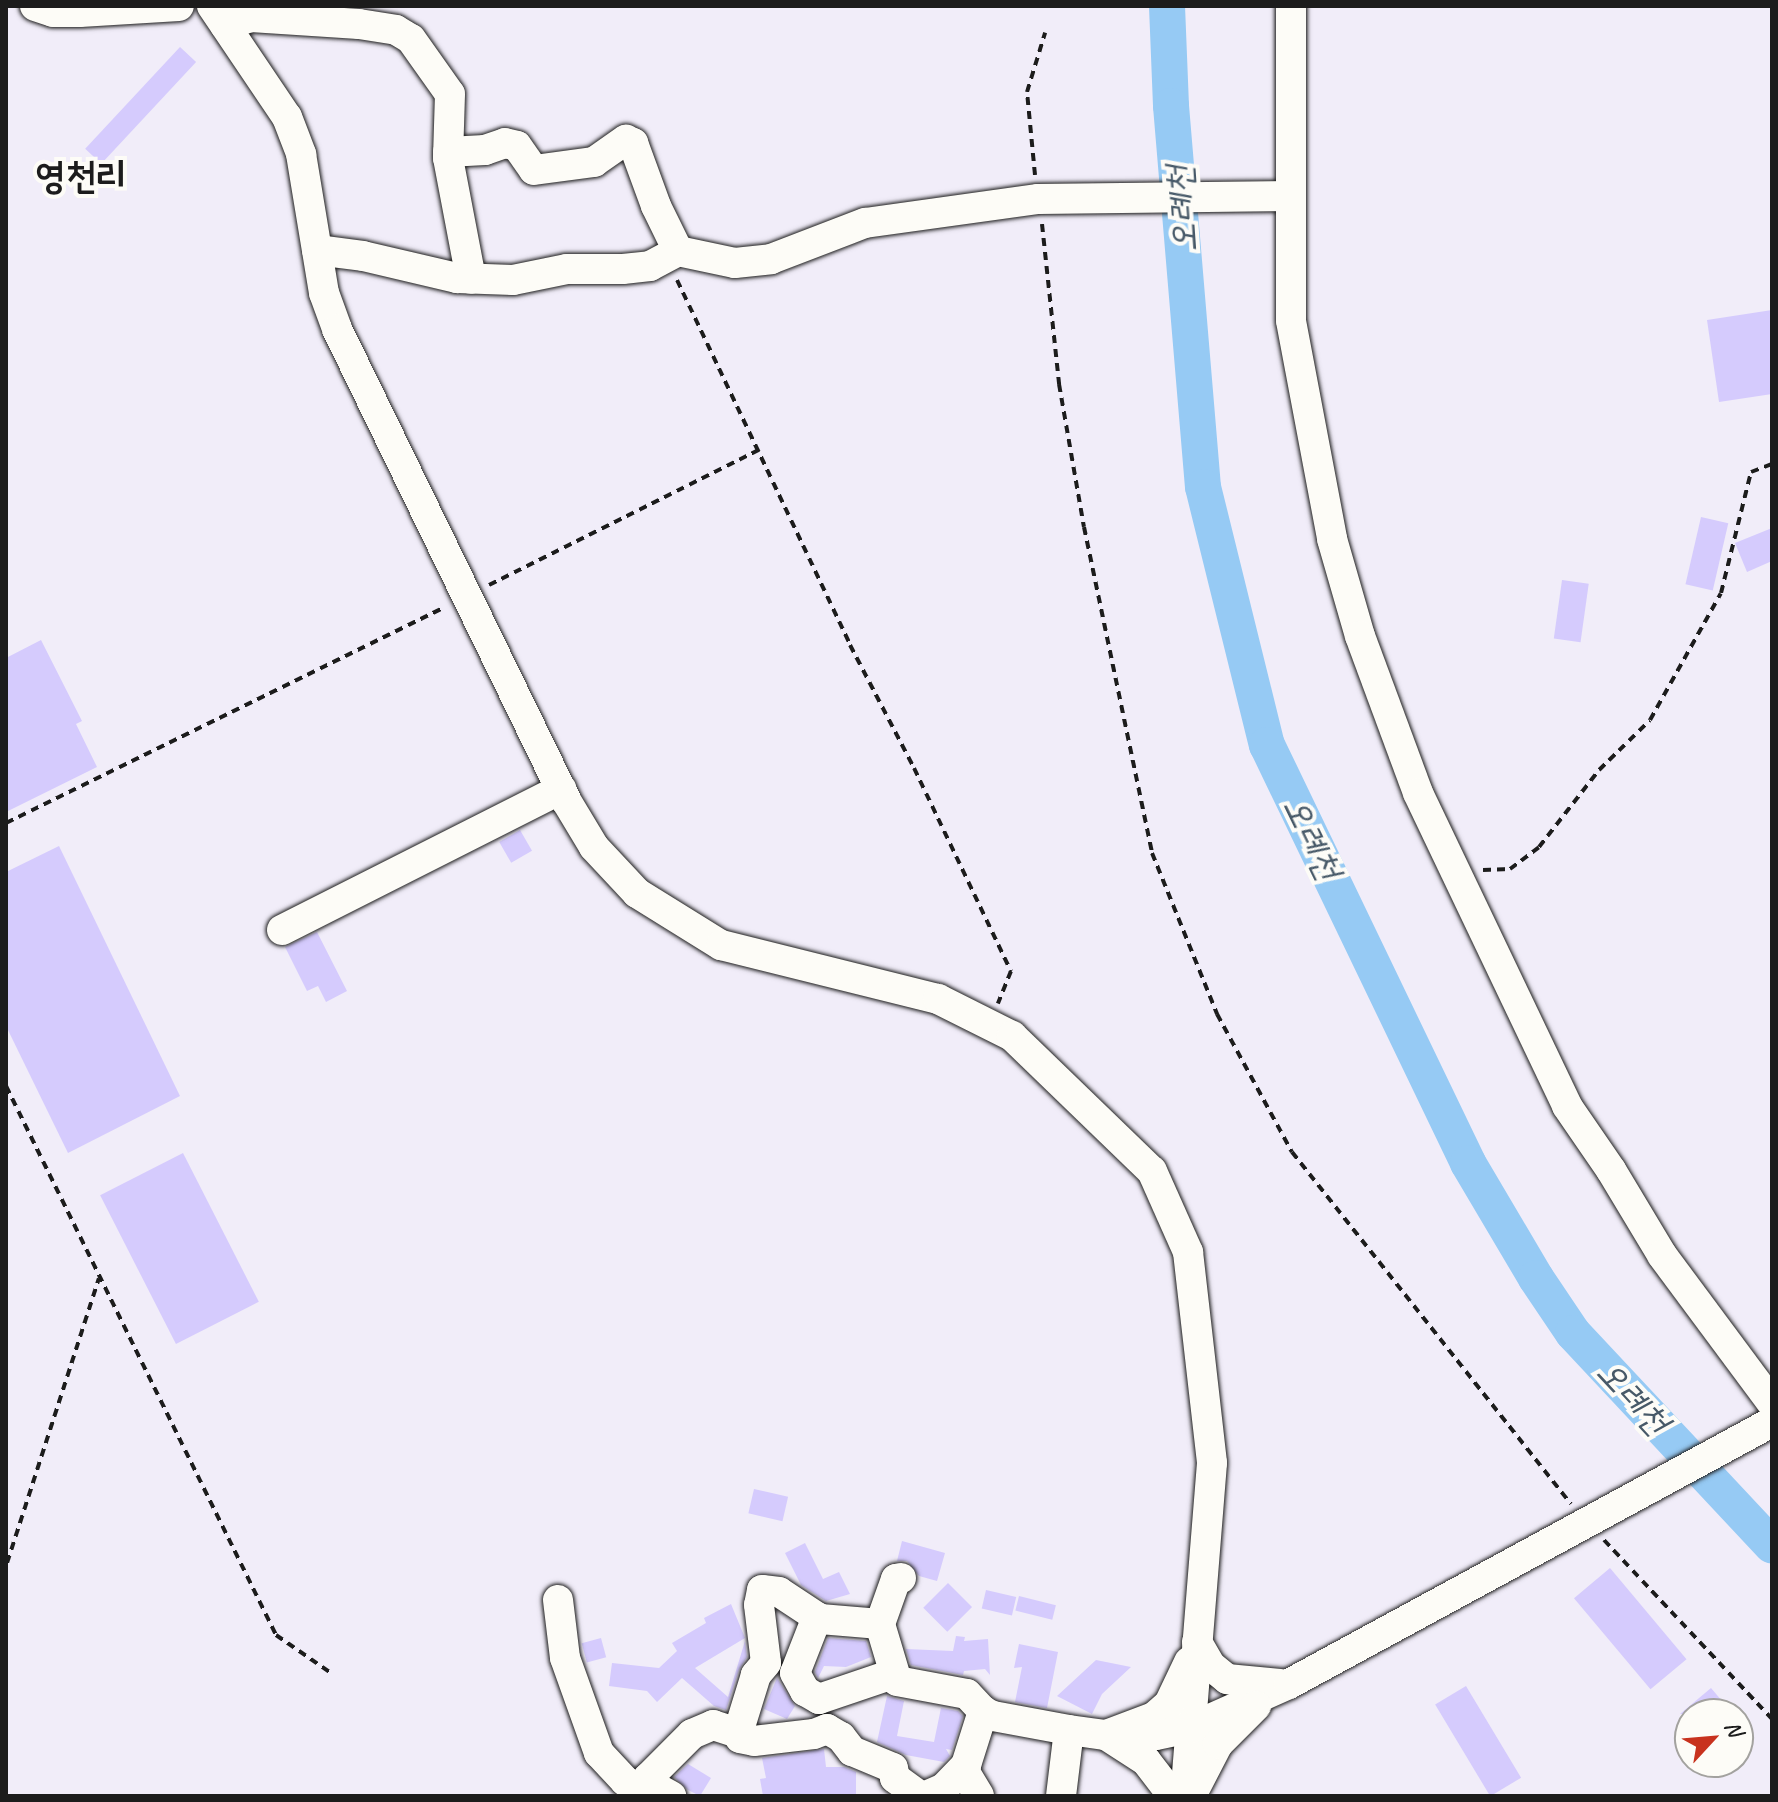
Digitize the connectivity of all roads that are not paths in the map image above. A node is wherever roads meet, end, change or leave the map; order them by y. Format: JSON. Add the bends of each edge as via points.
{"nodes":[{"id":1,"x":35,"y":6,"type":"edge"},
{"id":2,"x":179,"y":6,"type":"edge"},
{"id":3,"x":1291,"y":6,"type":"edge"},
{"id":4,"x":218,"y":15,"type":"edge"},
{"id":5,"x":448,"y":152,"type":"junction"},
{"id":6,"x":1291,"y":196,"type":"junction"},
{"id":7,"x":317,"y":250,"type":"junction"},
{"id":8,"x":672,"y":254,"type":"junction"},
{"id":9,"x":471,"y":279,"type":"junction"},
{"id":10,"x":561,"y":789,"type":"junction"},
{"id":11,"x":282,"y":930,"type":"dead end"},
{"id":12,"x":1772,"y":1403,"type":"edge"},
{"id":13,"x":1765,"y":1426,"type":"edge"},
{"id":14,"x":901,"y":1578,"type":"dead end"},
{"id":15,"x":558,"y":1600,"type":"dead end"},
{"id":16,"x":817,"y":1617,"type":"junction"},
{"id":17,"x":880,"y":1624,"type":"junction"},
{"id":18,"x":1197,"y":1642,"type":"junction"},
{"id":19,"x":893,"y":1674,"type":"junction"},
{"id":20,"x":1289,"y":1684,"type":"junction"},
{"id":21,"x":819,"y":1699,"type":"junction"},
{"id":22,"x":983,"y":1711,"type":"junction"},
{"id":23,"x":1190,"y":1728,"type":"junction"},
{"id":24,"x":827,"y":1729,"type":"junction"},
{"id":25,"x":1069,"y":1730,"type":"junction"},
{"id":26,"x":738,"y":1733,"type":"junction"},
{"id":27,"x":1106,"y":1735,"type":"junction"},
{"id":28,"x":963,"y":1769,"type":"junction"},
{"id":29,"x":649,"y":1791,"type":"edge"},
{"id":30,"x":923,"y":1796,"type":"edge"},
{"id":31,"x":979,"y":1796,"type":"edge"},
{"id":32,"x":1061,"y":1796,"type":"edge"},
{"id":33,"x":1173,"y":1796,"type":"edge"},
{"id":34,"x":1188,"y":1796,"type":"edge"}],
"edges":[{"from":1,"to":2,"type":"street","via":[[53,12]]},
{"from":3,"to":6,"type":"street"},
{"from":4,"to":5,"type":"street","via":[[396,30],[411,39],[450,94]]},
{"from":4,"to":7,"type":"street","via":[[296,137]]},
{"from":5,"to":8,"type":"street","via":[[505,143],[517,146],[534,170],[594,162],[626,140],[633,143]]},
{"from":5,"to":9,"type":"street"},
{"from":6,"to":8,"type":"street","via":[[1038,199],[865,223],[771,259],[735,263]]},
{"from":6,"to":12,"type":"street","via":[[1291,321],[1329,525],[1360,636],[1418,793],[1567,1106],[1662,1255]]},
{"from":7,"to":9,"type":"street"},
{"from":7,"to":10,"type":"street","via":[[337,329]]},
{"from":8,"to":9,"type":"street","via":[[650,266],[567,269],[513,280]]},
{"from":10,"to":11,"type":"street"},
{"from":10,"to":18,"type":"street","via":[[594,847],[657,908],[695,932],[750,954],[938,999],[1012,1036],[1152,1171],[1188,1252],[1212,1463]]},
{"from":13,"to":20,"type":"street"},
{"from":14,"to":17,"type":"street","via":[[896,1579]]},
{"from":15,"to":29,"type":"street","via":[[565,1658],[599,1753],[625,1781]]},
{"from":16,"to":17,"type":"street"},
{"from":16,"to":21,"type":"street","via":[[795,1673],[805,1691]]},
{"from":16,"to":26,"type":"street","via":[[779,1592],[762,1590],[766,1663],[756,1675]]},
{"from":17,"to":19,"type":"street"},
{"from":18,"to":20,"type":"street","via":[[1211,1666],[1227,1679]]},
{"from":18,"to":23,"type":"street"},
{"from":18,"to":27,"type":"street","via":[[1169,1704],[1154,1717]]},
{"from":19,"to":21,"type":"street"},
{"from":19,"to":22,"type":"street","via":[[897,1681],[967,1694]]},
{"from":20,"to":23,"type":"street"},
{"from":20,"to":34,"type":"street","via":[[1232,1728]]},
{"from":21,"to":24,"type":"street"},
{"from":22,"to":25,"type":"street"},
{"from":22,"to":28,"type":"street"},
{"from":23,"to":27,"type":"street","via":[[1156,1735]]},
{"from":23,"to":34,"type":"street"},
{"from":24,"to":26,"type":"street","via":[[754,1741]]},
{"from":24,"to":30,"type":"street","via":[[852,1751],[893,1768],[895,1778]]},
{"from":25,"to":27,"type":"street"},
{"from":25,"to":32,"type":"street"},
{"from":26,"to":29,"type":"street","via":[[713,1725],[692,1734],[668,1754]]},
{"from":27,"to":33,"type":"street","via":[[1146,1761]]},
{"from":28,"to":30,"type":"street","via":[[944,1788]]},
{"from":28,"to":31,"type":"street"}]}
